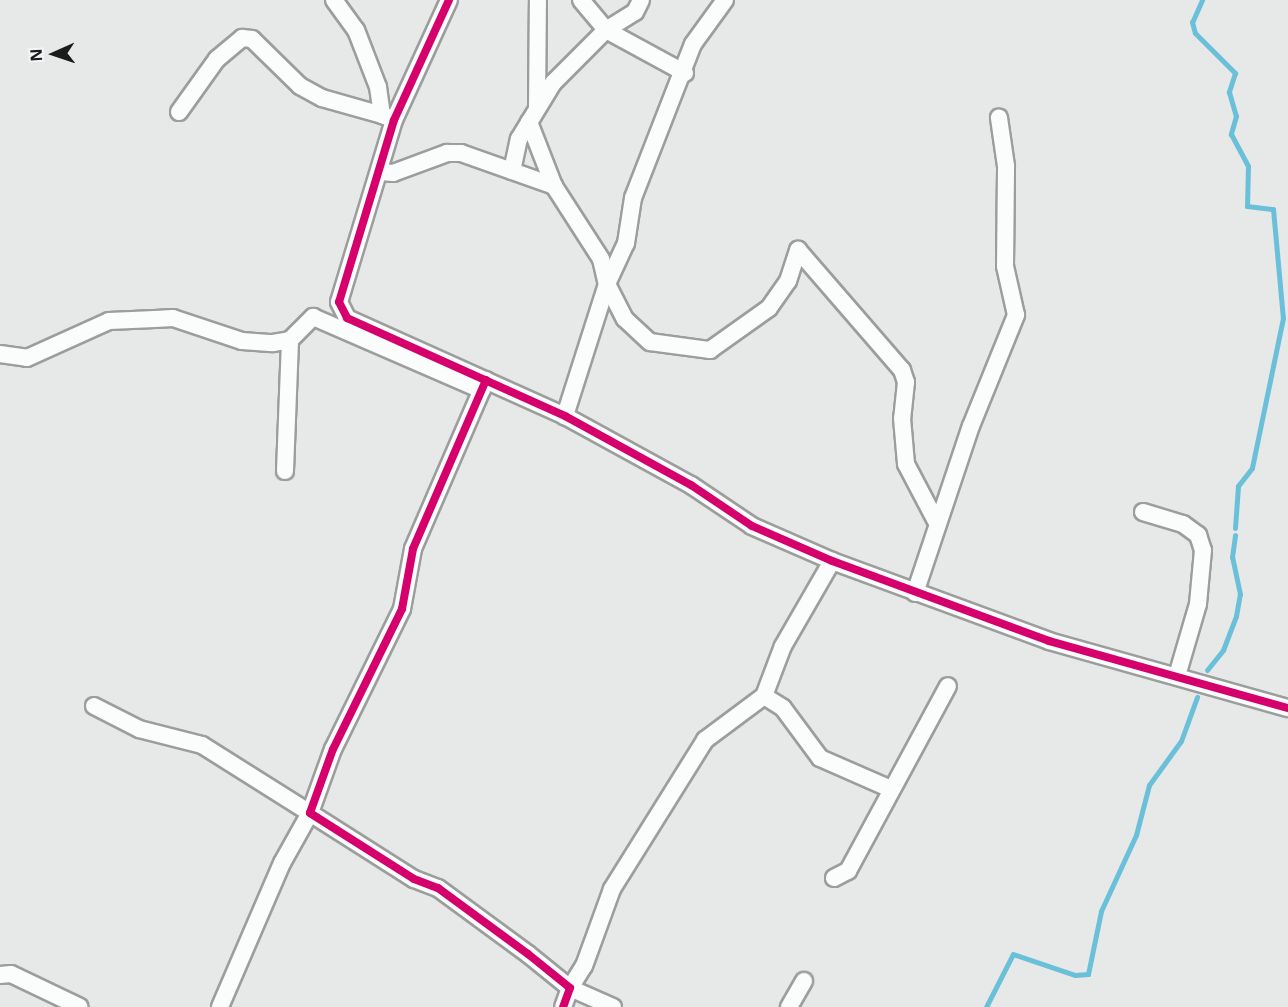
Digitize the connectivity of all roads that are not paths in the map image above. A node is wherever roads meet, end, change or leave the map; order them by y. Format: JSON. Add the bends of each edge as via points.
{"nodes":[{"id":1,"x":334,"y":0,"type":"edge"},
{"id":2,"x":449,"y":0,"type":"edge"},
{"id":3,"x":538,"y":0,"type":"edge"},
{"id":4,"x":581,"y":0,"type":"edge"},
{"id":5,"x":641,"y":0,"type":"edge"},
{"id":6,"x":725,"y":0,"type":"edge"},
{"id":7,"x":606,"y":30,"type":"junction"},
{"id":8,"x":685,"y":73,"type":"junction"},
{"id":9,"x":179,"y":112,"type":"dead end"},
{"id":10,"x":533,"y":115,"type":"junction"},
{"id":11,"x":388,"y":117,"type":"junction"},
{"id":12,"x":999,"y":118,"type":"dead end"},
{"id":13,"x":512,"y":171,"type":"junction"},
{"id":14,"x":381,"y":172,"type":"junction"},
{"id":15,"x":554,"y":186,"type":"junction"},
{"id":16,"x":607,"y":284,"type":"junction"},
{"id":17,"x":290,"y":340,"type":"junction"},
{"id":18,"x":0,"y":354,"type":"edge"},
{"id":19,"x":484,"y":385,"type":"junction"},
{"id":20,"x":565,"y":416,"type":"junction"},
{"id":21,"x":285,"y":471,"type":"dead end"},
{"id":22,"x":1143,"y":512,"type":"dead end"},
{"id":23,"x":937,"y":523,"type":"junction"},
{"id":24,"x":832,"y":561,"type":"junction"},
{"id":25,"x":915,"y":593,"type":"junction"},
{"id":26,"x":1177,"y":676,"type":"junction"},
{"id":27,"x":948,"y":686,"type":"dead end"},
{"id":28,"x":764,"y":696,"type":"junction"},
{"id":29,"x":94,"y":706,"type":"dead end"},
{"id":30,"x":1288,"y":708,"type":"edge"},
{"id":31,"x":891,"y":789,"type":"junction"},
{"id":32,"x":310,"y":813,"type":"junction"},
{"id":33,"x":834,"y":878,"type":"dead end"},
{"id":34,"x":0,"y":975,"type":"edge"},
{"id":35,"x":804,"y":981,"type":"dead end"},
{"id":36,"x":570,"y":988,"type":"junction"},
{"id":37,"x":80,"y":1007,"type":"edge"},
{"id":38,"x":220,"y":1007,"type":"edge"},
{"id":39,"x":563,"y":1007,"type":"edge"},
{"id":40,"x":613,"y":1007,"type":"edge"},
{"id":41,"x":789,"y":1007,"type":"edge"}],
"edges":[{"from":1,"to":11,"type":"street","via":[[356,30]]},
{"from":2,"to":11,"type":"street"},
{"from":3,"to":10,"type":"street"},
{"from":4,"to":7,"type":"street"},
{"from":5,"to":7,"type":"street","via":[[635,12]]},
{"from":6,"to":8,"type":"street","via":[[700,31]]},
{"from":7,"to":8,"type":"street"},
{"from":7,"to":10,"type":"street","via":[[553,83]]},
{"from":8,"to":16,"type":"street","via":[[636,190],[626,243]]},
{"from":9,"to":11,"type":"street","via":[[217,59],[243,38],[252,39],[300,86],[322,98]]},
{"from":10,"to":13,"type":"street","via":[[519,139]]},
{"from":10,"to":15,"type":"street"},
{"from":11,"to":14,"type":"street"},
{"from":12,"to":23,"type":"street","via":[[1006,166],[1005,266],[1016,315]]},
{"from":13,"to":14,"type":"street","via":[[447,153],[393,173]]},
{"from":13,"to":15,"type":"street"},
{"from":14,"to":19,"type":"street","via":[[343,284],[339,310],[347,318]]},
{"from":15,"to":16,"type":"street","via":[[601,259]]},
{"from":16,"to":20,"type":"street"},
{"from":16,"to":23,"type":"street","via":[[625,319],[650,342],[710,350],[769,308],[788,281],[798,250],[902,370],[906,382],[902,418],[906,464]]},
{"from":17,"to":18,"type":"street","via":[[256,344],[173,318],[109,321],[27,358]]},
{"from":17,"to":19,"type":"street","via":[[313,317]]},
{"from":17,"to":21,"type":"street"},
{"from":19,"to":20,"type":"street"},
{"from":19,"to":32,"type":"street","via":[[413,549],[402,609],[333,749]]},
{"from":20,"to":24,"type":"street","via":[[691,485],[752,526]]},
{"from":22,"to":26,"type":"street","via":[[1183,525],[1198,535],[1203,550],[1198,604]]},
{"from":23,"to":25,"type":"street"},
{"from":24,"to":25,"type":"street"},
{"from":24,"to":28,"type":"street","via":[[783,646]]},
{"from":25,"to":26,"type":"street","via":[[1050,641]]},
{"from":26,"to":30,"type":"street"},
{"from":27,"to":31,"type":"street"},
{"from":28,"to":31,"type":"street","via":[[783,708],[820,758]]},
{"from":28,"to":36,"type":"street","via":[[705,740],[687,767],[612,889],[584,966]]},
{"from":29,"to":32,"type":"street","via":[[139,729],[202,745]]},
{"from":31,"to":33,"type":"street","via":[[848,871]]},
{"from":32,"to":36,"type":"street","via":[[414,879],[438,888]]},
{"from":32,"to":38,"type":"street","via":[[282,863]]},
{"from":34,"to":37,"type":"street","via":[[11,974]]},
{"from":35,"to":41,"type":"street"},
{"from":36,"to":39,"type":"street"},
{"from":36,"to":40,"type":"street"}]}
